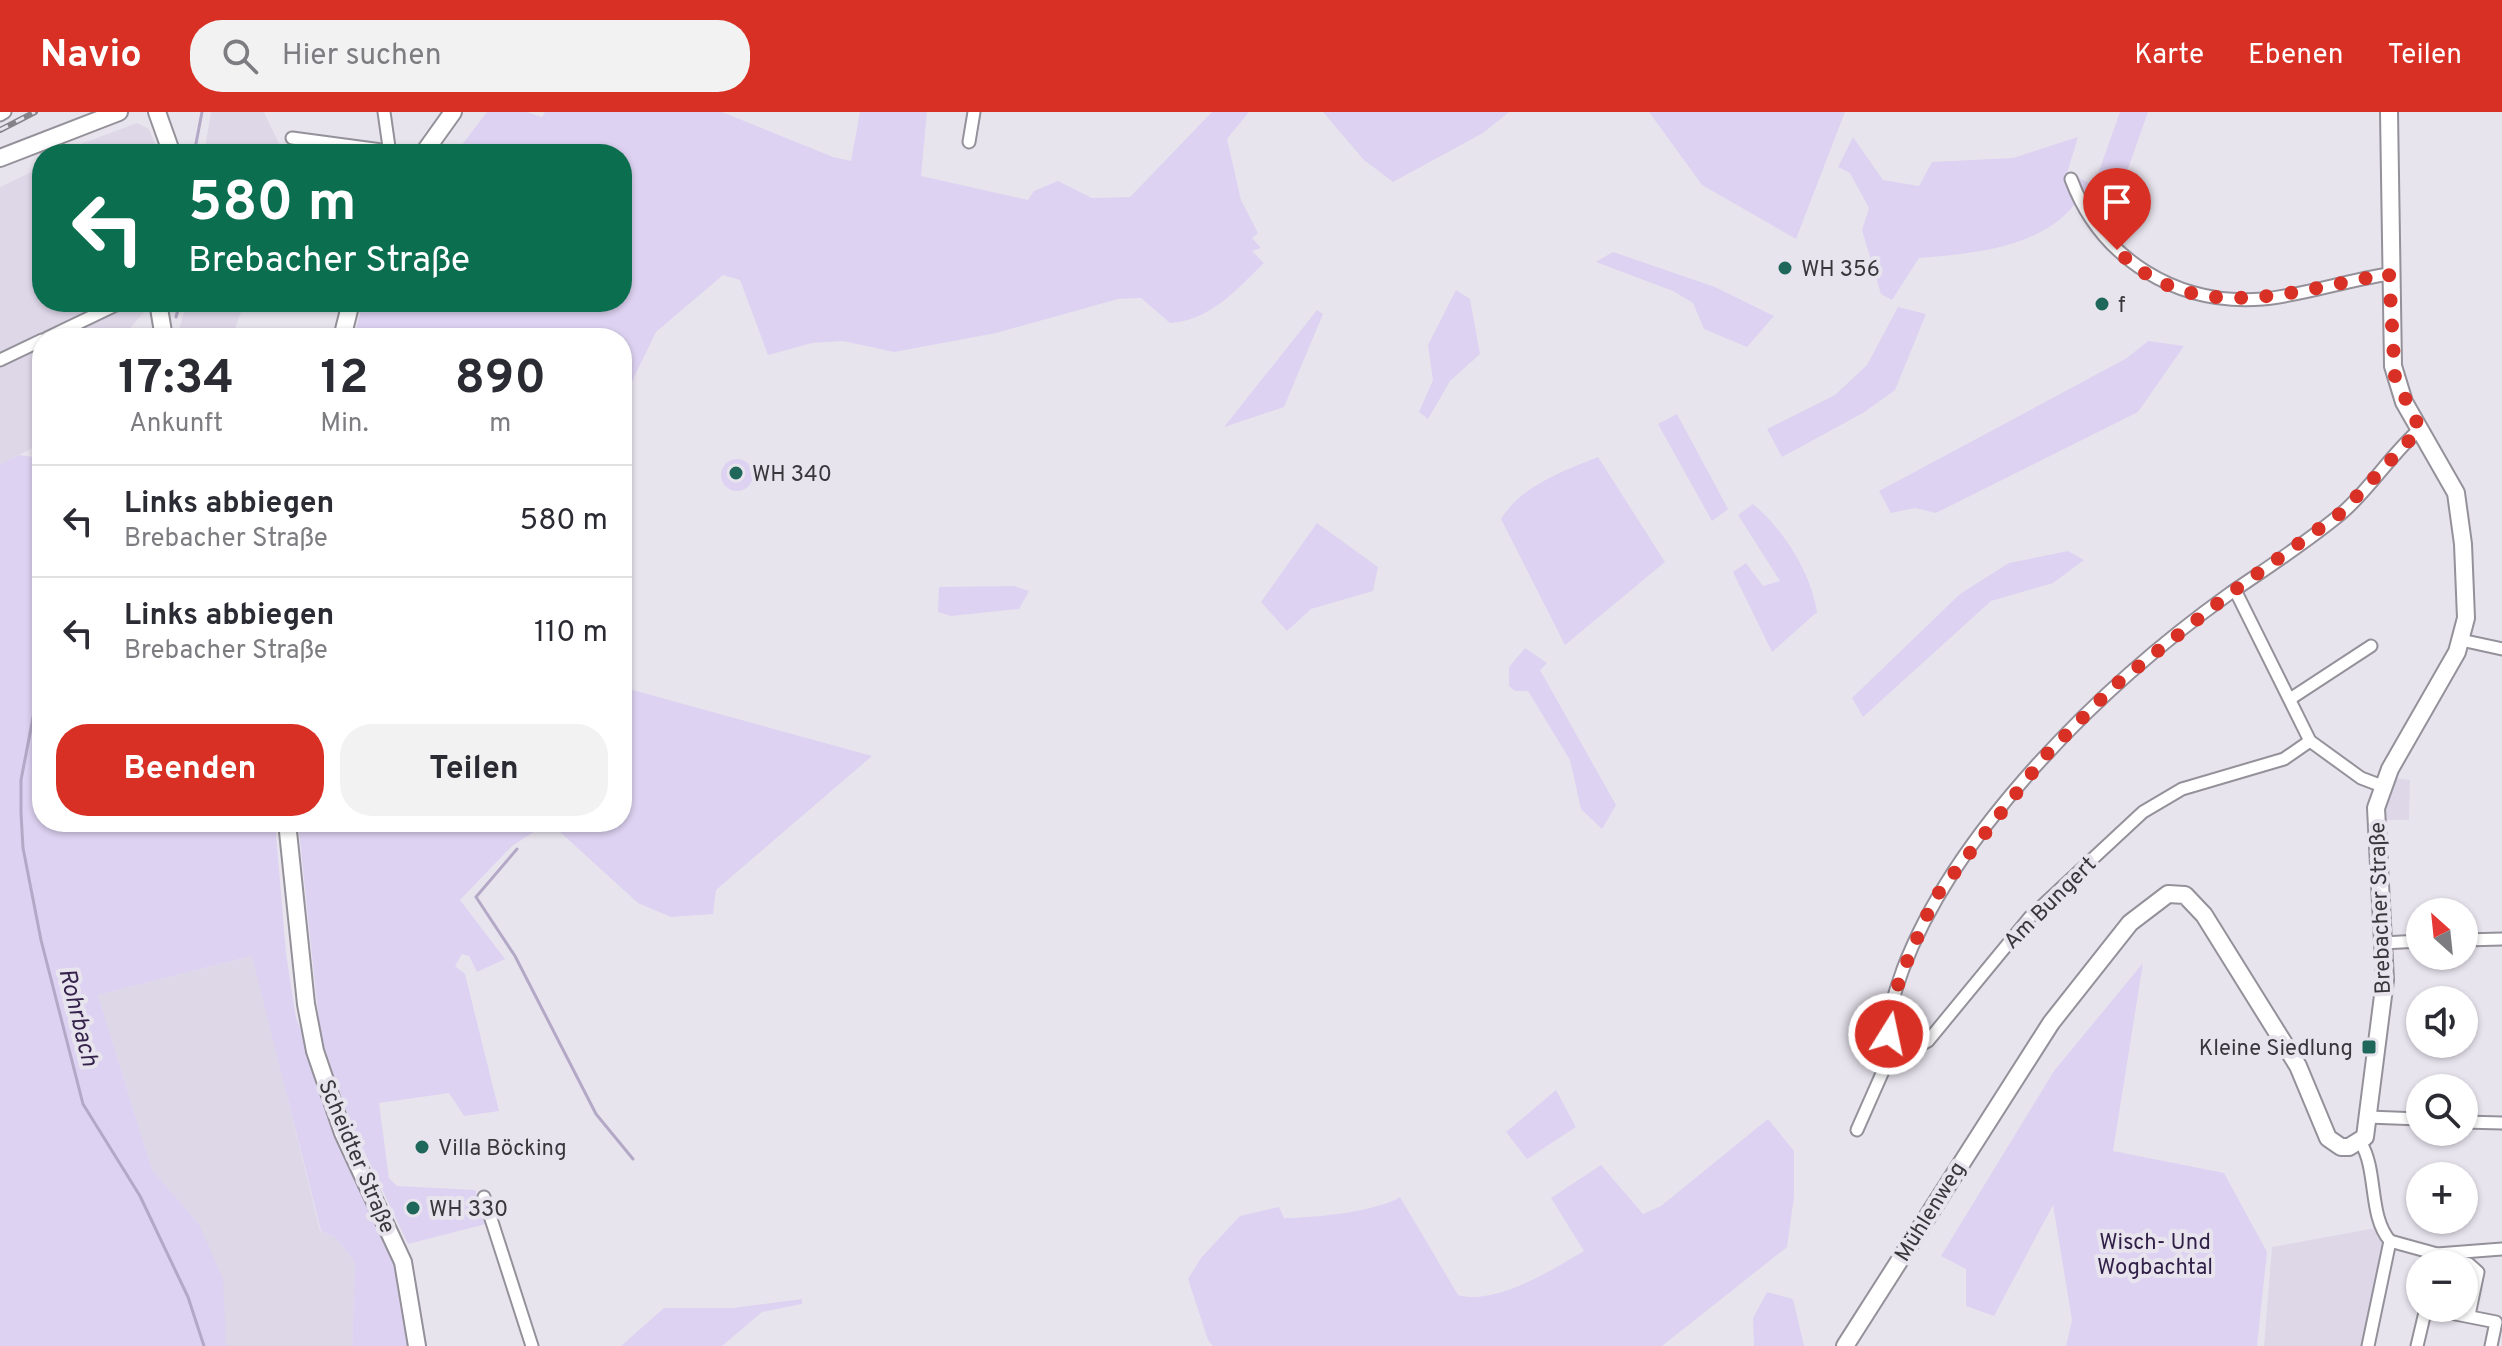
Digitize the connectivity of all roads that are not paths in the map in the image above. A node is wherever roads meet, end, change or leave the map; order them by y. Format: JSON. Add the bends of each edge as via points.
{"nodes":[{"id":1,"x":5,"y":112,"type":"edge"},
{"id":2,"x":119,"y":112,"type":"edge"},
{"id":3,"x":157,"y":112,"type":"edge"},
{"id":4,"x":384,"y":112,"type":"edge"},
{"id":5,"x":453,"y":112,"type":"edge"},
{"id":6,"x":974,"y":112,"type":"edge"},
{"id":7,"x":2389,"y":112,"type":"edge"},
{"id":8,"x":0,"y":115,"type":"edge"},
{"id":9,"x":292,"y":138,"type":"dead end"},
{"id":10,"x":969,"y":142,"type":"dead end"},
{"id":11,"x":36,"y":144,"type":"edge"},
{"id":12,"x":168,"y":144,"type":"edge"},
{"id":13,"x":331,"y":144,"type":"edge"},
{"id":14,"x":389,"y":144,"type":"edge"},
{"id":15,"x":430,"y":144,"type":"edge"},
{"id":16,"x":32,"y":146,"type":"edge"},
{"id":17,"x":0,"y":158,"type":"edge"},
{"id":18,"x":2071,"y":179,"type":"dead end"},
{"id":19,"x":2389,"y":274,"type":"junction"},
{"id":20,"x":101,"y":312,"type":"edge"},
{"id":21,"x":67,"y":328,"type":"edge"},
{"id":22,"x":32,"y":345,"type":"edge"},
{"id":23,"x":0,"y":360,"type":"edge"},
{"id":24,"x":2420,"y":429,"type":"junction"},
{"id":25,"x":2235,"y":590,"type":"junction"},
{"id":26,"x":2461,"y":640,"type":"junction"},
{"id":27,"x":2371,"y":646,"type":"dead end"},
{"id":28,"x":2502,"y":649,"type":"edge"},
{"id":29,"x":2290,"y":699,"type":"junction"},
{"id":30,"x":2310,"y":741,"type":"junction"},
{"id":31,"x":2382,"y":786,"type":"junction"},
{"id":32,"x":288,"y":832,"type":"edge"},
{"id":33,"x":2502,"y":939,"type":"edge"},
{"id":34,"x":2478,"y":940,"type":"edge"},
{"id":35,"x":2406,"y":942,"type":"edge"},
{"id":36,"x":2383,"y":943,"type":"junction"},
{"id":37,"x":1895,"y":1044,"type":"junction"},
{"id":38,"x":2368,"y":1117,"type":"junction"},
{"id":39,"x":2406,"y":1118,"type":"edge"},
{"id":40,"x":2478,"y":1122,"type":"edge"},
{"id":41,"x":2502,"y":1123,"type":"edge"},
{"id":42,"x":1857,"y":1130,"type":"dead end"},
{"id":43,"x":2361,"y":1143,"type":"junction"},
{"id":44,"x":484,"y":1197,"type":"dead end"},
{"id":45,"x":2390,"y":1241,"type":"junction"},
{"id":46,"x":2502,"y":1249,"type":"edge"},
{"id":47,"x":2413,"y":1250,"type":"edge"},
{"id":48,"x":2478,"y":1253,"type":"edge"},
{"id":49,"x":2478,"y":1317,"type":"edge"},
{"id":50,"x":2423,"y":1322,"type":"edge"},
{"id":51,"x":417,"y":1346,"type":"edge"},
{"id":52,"x":532,"y":1346,"type":"edge"},
{"id":53,"x":1845,"y":1346,"type":"edge"},
{"id":54,"x":2368,"y":1346,"type":"edge"},
{"id":55,"x":2417,"y":1346,"type":"edge"},
{"id":56,"x":2491,"y":1346,"type":"edge"}],
"edges":[{"from":1,"to":8,"type":"street"},
{"from":2,"to":11,"type":"street"},
{"from":3,"to":12,"type":"street"},
{"from":4,"to":14,"type":"street"},
{"from":5,"to":15,"type":"street"},
{"from":6,"to":10,"type":"street"},
{"from":7,"to":19,"type":"street","name":"Brebacher Straße"},
{"from":9,"to":13,"type":"street"},
{"from":16,"to":17,"type":"street"},
{"from":18,"to":19,"type":"street","via":[[2082,208],[2127,261],[2186,290],[2226,299],[2265,299]]},
{"from":19,"to":24,"type":"street","name":"Brebacher Straße","via":[[2395,377]]},
{"from":20,"to":21,"type":"street"},
{"from":22,"to":23,"type":"street"},
{"from":24,"to":25,"type":"street","via":[[2342,512]]},
{"from":24,"to":26,"type":"street","name":"Brebacher Straße","via":[[2456,493],[2466,618]]},
{"from":25,"to":29,"type":"street"},
{"from":25,"to":37,"type":"street","via":[[2098,700],[1974,844],[1934,899],[1913,944],[1891,1015],[1889,1034]]},
{"from":26,"to":28,"type":"street"},
{"from":26,"to":31,"type":"street","name":"Brebacher Straße"},
{"from":27,"to":29,"type":"street"},
{"from":29,"to":30,"type":"street"},
{"from":30,"to":31,"type":"street","via":[[2361,778]]},
{"from":30,"to":37,"type":"street","name":"Am Bungert","via":[[2284,759],[2174,792],[2143,812],[2030,917],[1928,1041],[1915,1048]]},
{"from":31,"to":36,"type":"street","name":"Brebacher Straße","via":[[2376,820]]},
{"from":32,"to":51,"type":"street","name":"Scheidter Straße","via":[[315,1051],[343,1133],[403,1262]]},
{"from":33,"to":34,"type":"street"},
{"from":35,"to":36,"type":"street"},
{"from":36,"to":38,"type":"street","name":"Brebacher Straße","via":[[2385,980]]},
{"from":37,"to":42,"type":"street"},
{"from":38,"to":39,"type":"street"},
{"from":38,"to":43,"type":"street","name":"Brebacher Straße"},
{"from":40,"to":41,"type":"street"},
{"from":43,"to":45,"type":"street","via":[[2381,1225]]},
{"from":43,"to":53,"type":"street","name":"Mühlenweg","via":[[2341,1147],[2328,1138],[2292,1055],[2204,915],[2178,893],[2163,897],[2130,923],[2081,982]]},
{"from":44,"to":52,"type":"street"},
{"from":45,"to":47,"type":"street"},
{"from":45,"to":54,"type":"street"},
{"from":46,"to":48,"type":"street"},
{"from":49,"to":56,"type":"street","via":[[2496,1322]]},
{"from":50,"to":55,"type":"street"}]}
